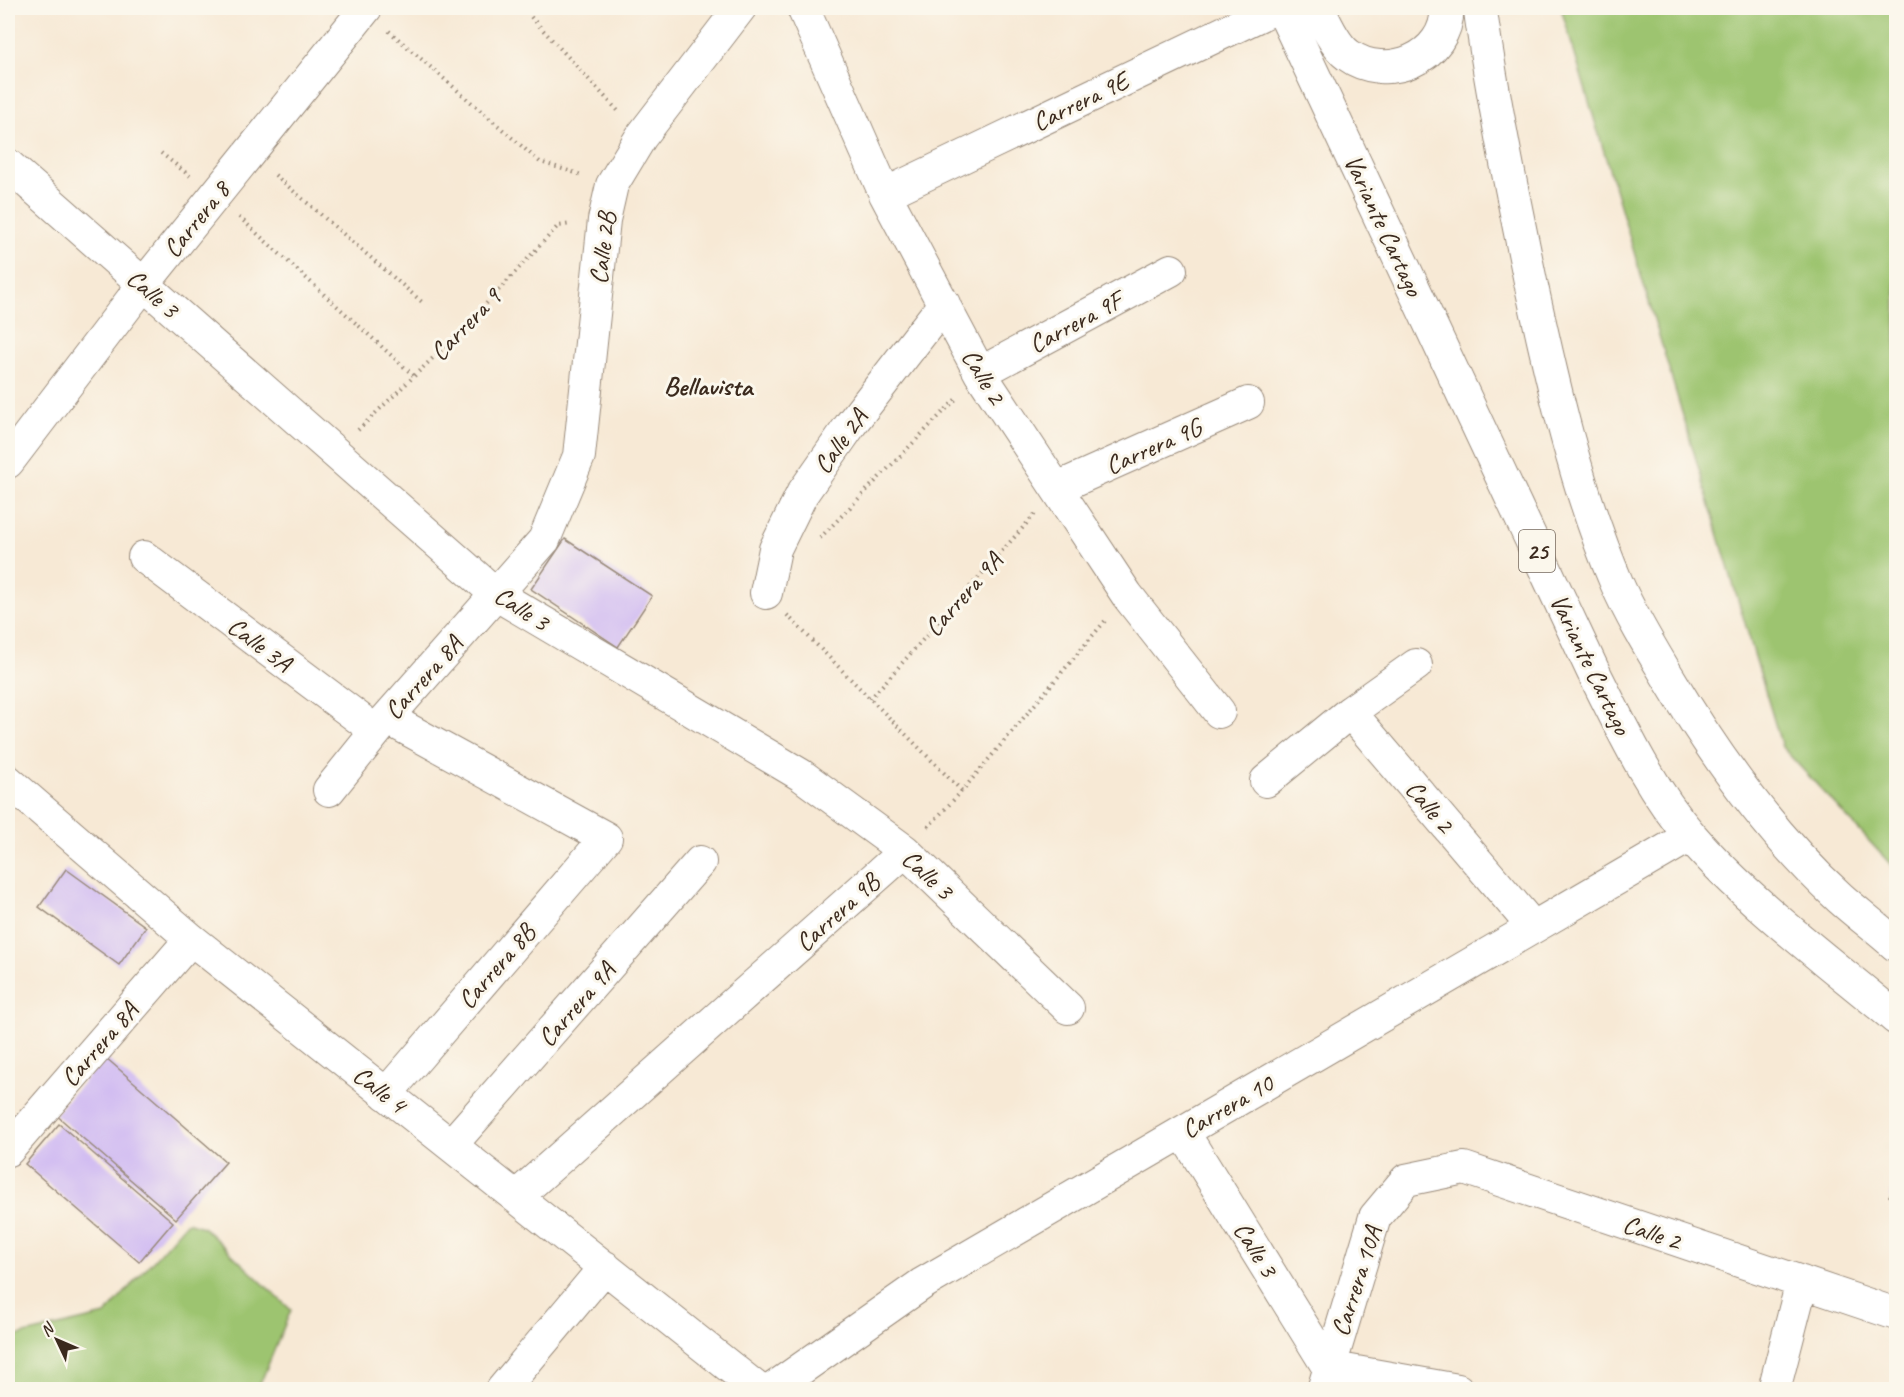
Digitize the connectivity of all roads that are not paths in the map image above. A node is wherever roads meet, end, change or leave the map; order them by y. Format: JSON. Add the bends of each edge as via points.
{"nodes":[{"id":1,"x":740,"y":8,"type":"edge"},
{"id":2,"x":803,"y":8,"type":"edge"},
{"id":3,"x":1275,"y":8,"type":"edge"},
{"id":4,"x":1282,"y":8,"type":"edge"},
{"id":5,"x":1318,"y":8,"type":"edge"},
{"id":6,"x":1448,"y":8,"type":"edge"},
{"id":7,"x":1480,"y":8,"type":"edge"},
{"id":8,"x":366,"y":9,"type":"edge"},
{"id":9,"x":8,"y":165,"type":"edge"},
{"id":10,"x":885,"y":194,"type":"junction"},
{"id":11,"x":1171,"y":270,"type":"dead end"},
{"id":12,"x":143,"y":285,"type":"junction"},
{"id":13,"x":944,"y":304,"type":"junction"},
{"id":14,"x":980,"y":373,"type":"junction"},
{"id":15,"x":1248,"y":403,"type":"dead end"},
{"id":16,"x":8,"y":462,"type":"edge"},
{"id":17,"x":1057,"y":488,"type":"junction"},
{"id":18,"x":144,"y":557,"type":"dead end"},
{"id":19,"x":766,"y":593,"type":"road end"},
{"id":20,"x":497,"y":595,"type":"junction"},
{"id":21,"x":1416,"y":664,"type":"dead end"},
{"id":22,"x":1219,"y":712,"type":"dead end"},
{"id":23,"x":1350,"y":712,"type":"junction"},
{"id":24,"x":381,"y":724,"type":"junction"},
{"id":25,"x":8,"y":781,"type":"edge"},
{"id":26,"x":1266,"y":781,"type":"dead end"},
{"id":27,"x":328,"y":790,"type":"dead end"},
{"id":28,"x":1690,"y":836,"type":"junction"},
{"id":29,"x":606,"y":838,"type":"joint"},
{"id":30,"x":905,"y":851,"type":"junction"},
{"id":31,"x":700,"y":862,"type":"dead end"},
{"id":32,"x":1533,"y":927,"type":"junction"},
{"id":33,"x":191,"y":939,"type":"junction"},
{"id":34,"x":1896,"y":945,"type":"edge"},
{"id":35,"x":1068,"y":1008,"type":"dead end"},
{"id":36,"x":1896,"y":1018,"type":"edge"},
{"id":37,"x":386,"y":1094,"type":"junction"},
{"id":38,"x":1183,"y":1132,"type":"junction"},
{"id":39,"x":451,"y":1145,"type":"junction"},
{"id":40,"x":8,"y":1150,"type":"edge"},
{"id":41,"x":1406,"y":1180,"type":"joint"},
{"id":42,"x":516,"y":1197,"type":"junction"},
{"id":43,"x":605,"y":1268,"type":"junction"},
{"id":44,"x":1802,"y":1282,"type":"junction"},
{"id":45,"x":1896,"y":1314,"type":"edge"},
{"id":46,"x":1325,"y":1378,"type":"edge"},
{"id":47,"x":502,"y":1389,"type":"edge"},
{"id":48,"x":759,"y":1389,"type":"edge"},
{"id":49,"x":771,"y":1389,"type":"edge"},
{"id":50,"x":1458,"y":1389,"type":"edge"},
{"id":51,"x":1774,"y":1389,"type":"edge"}],
"edges":[{"from":1,"to":20,"type":"street","name":"Calle 2B","via":[[641,137],[612,185],[603,220],[579,456],[544,540]]},
{"from":2,"to":10,"type":"street","name":"Calle 2"},
{"from":3,"to":10,"type":"street","name":"Carrera 9E"},
{"from":4,"to":28,"type":"highway","name":"Variante Cartago","number":"25","via":[[1593,671],[1630,745]]},
{"from":5,"to":6,"type":"highway","via":[[1346,54],[1368,66],[1390,68],[1414,61],[1431,49],[1442,33]]},
{"from":7,"to":34,"type":"highway","via":[[1520,230],[1560,414],[1617,584],[1684,705],[1766,818],[1839,897]]},
{"from":8,"to":12,"type":"street","name":"Carrera 8"},
{"from":9,"to":12,"type":"street","name":"Calle 3"},
{"from":10,"to":13,"type":"street","name":"Calle 2"},
{"from":11,"to":14,"type":"street","name":"Carrera 9F"},
{"from":12,"to":16,"type":"street","name":"Carrera 8"},
{"from":12,"to":20,"type":"street","name":"Calle 3"},
{"from":13,"to":14,"type":"street","name":"Calle 2"},
{"from":13,"to":19,"type":"street","name":"Calle 2A","via":[[802,494],[775,549]]},
{"from":14,"to":17,"type":"street","name":"Calle 2"},
{"from":15,"to":17,"type":"street","name":"Carrera 9G"},
{"from":17,"to":22,"type":"street","name":"Calle 2","via":[[1127,595]]},
{"from":18,"to":24,"type":"street","name":"Calle 3A"},
{"from":20,"to":24,"type":"street","name":"Carrera 8A"},
{"from":20,"to":30,"type":"street","name":"Calle 3","via":[[801,775]]},
{"from":21,"to":23,"type":"street"},
{"from":23,"to":26,"type":"street"},
{"from":23,"to":32,"type":"street","name":"Calle 2"},
{"from":24,"to":27,"type":"street","name":"Carrera 8A"},
{"from":24,"to":29,"type":"street","name":"Calle 3A"},
{"from":25,"to":33,"type":"street","name":"Calle 4"},
{"from":28,"to":32,"type":"street","name":"Carrera 10"},
{"from":28,"to":36,"type":"highway","name":"Variante Cartago","number":"25","via":[[1749,895]]},
{"from":29,"to":37,"type":"street","name":"Carrera 8B"},
{"from":30,"to":35,"type":"street","name":"Calle 3"},
{"from":30,"to":42,"type":"street","name":"Carrera 9B"},
{"from":31,"to":39,"type":"street","name":"Carrera 9A"},
{"from":32,"to":38,"type":"street","name":"Carrera 10"},
{"from":33,"to":37,"type":"street","name":"Calle 4"},
{"from":33,"to":40,"type":"street","name":"Carrera 8A"},
{"from":37,"to":39,"type":"street","name":"Calle 4"},
{"from":38,"to":46,"type":"street","name":"Calle 3"},
{"from":38,"to":49,"type":"street","name":"Carrera 10","via":[[922,1284]]},
{"from":39,"to":42,"type":"street","name":"Calle 4"},
{"from":41,"to":44,"type":"street","name":"Calle 2","via":[[1464,1168]]},
{"from":41,"to":46,"type":"street","name":"Carrera 10A","via":[[1375,1217]]},
{"from":42,"to":43,"type":"street","name":"Calle 4"},
{"from":43,"to":47,"type":"street"},
{"from":43,"to":48,"type":"street","name":"Calle 4"},
{"from":44,"to":45,"type":"street","name":"Calle 2"},
{"from":44,"to":51,"type":"street"},
{"from":46,"to":50,"type":"street"}]}
